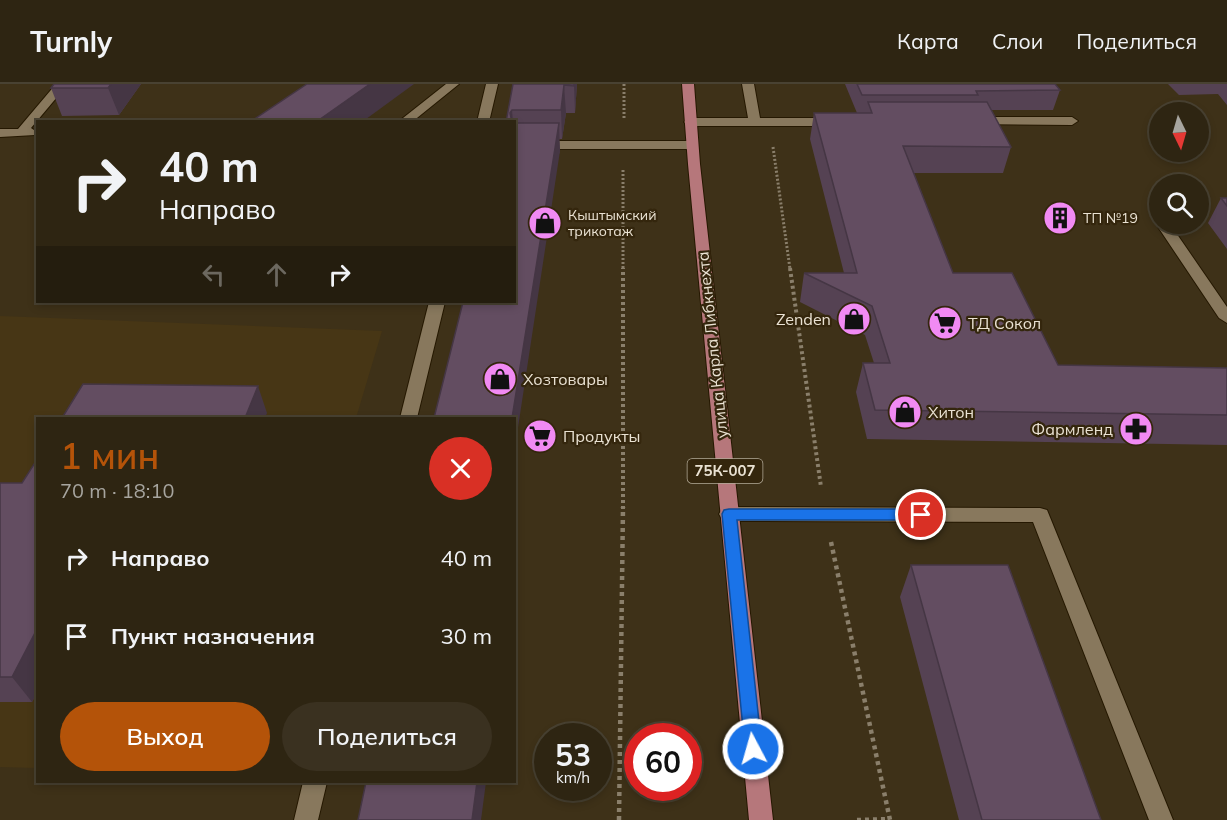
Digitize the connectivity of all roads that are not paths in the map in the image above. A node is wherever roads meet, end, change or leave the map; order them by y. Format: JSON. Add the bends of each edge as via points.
{"nodes":[{"id":1,"x":62,"y":84,"type":"edge"},
{"id":2,"x":453,"y":84,"type":"edge"},
{"id":3,"x":492,"y":84,"type":"edge"},
{"id":4,"x":688,"y":84,"type":"edge"},
{"id":5,"x":748,"y":84,"type":"edge"},
{"id":6,"x":407,"y":120,"type":"edge"},
{"id":7,"x":483,"y":120,"type":"edge"},
{"id":8,"x":1072,"y":121,"type":"dead end"},
{"id":9,"x":690,"y":122,"type":"junction"},
{"id":10,"x":755,"y":122,"type":"junction"},
{"id":11,"x":843,"y":122,"type":"edge"},
{"id":12,"x":957,"y":122,"type":"edge"},
{"id":13,"x":36,"y":132,"type":"edge"},
{"id":14,"x":0,"y":133,"type":"edge"},
{"id":15,"x":21,"y":133,"type":"junction"},
{"id":16,"x":516,"y":145,"type":"edge"},
{"id":17,"x":692,"y":145,"type":"junction"},
{"id":18,"x":1170,"y":234,"type":"edge"},
{"id":19,"x":437,"y":303,"type":"edge"},
{"id":20,"x":1227,"y":318,"type":"edge"},
{"id":21,"x":408,"y":417,"type":"edge"},
{"id":22,"x":729,"y":514,"type":"junction"},
{"id":23,"x":315,"y":783,"type":"edge"},
{"id":24,"x":306,"y":820,"type":"edge"},
{"id":25,"x":761,"y":820,"type":"edge"},
{"id":26,"x":1161,"y":820,"type":"edge"}],
"edges":[{"from":1,"to":15,"type":"street"},
{"from":2,"to":6,"type":"street"},
{"from":3,"to":7,"type":"street"},
{"from":4,"to":9,"type":"main road","name":"улица Карла Либкнехта","number":"75К-007"},
{"from":5,"to":10,"type":"street"},
{"from":8,"to":12,"type":"street"},
{"from":9,"to":10,"type":"street"},
{"from":9,"to":17,"type":"main road","name":"улица Карла Либкнехта","number":"75К-007"},
{"from":10,"to":11,"type":"street"},
{"from":13,"to":15,"type":"street"},
{"from":14,"to":15,"type":"street"},
{"from":16,"to":17,"type":"street"},
{"from":17,"to":22,"type":"main road","name":"улица Карла Либкнехта","number":"75К-007"},
{"from":18,"to":20,"type":"street"},
{"from":19,"to":21,"type":"street"},
{"from":22,"to":25,"type":"main road","name":"улица Карла Либкнехта","number":"75К-007"},
{"from":22,"to":26,"type":"street","via":[[1040,515]]},
{"from":23,"to":24,"type":"street"}]}
